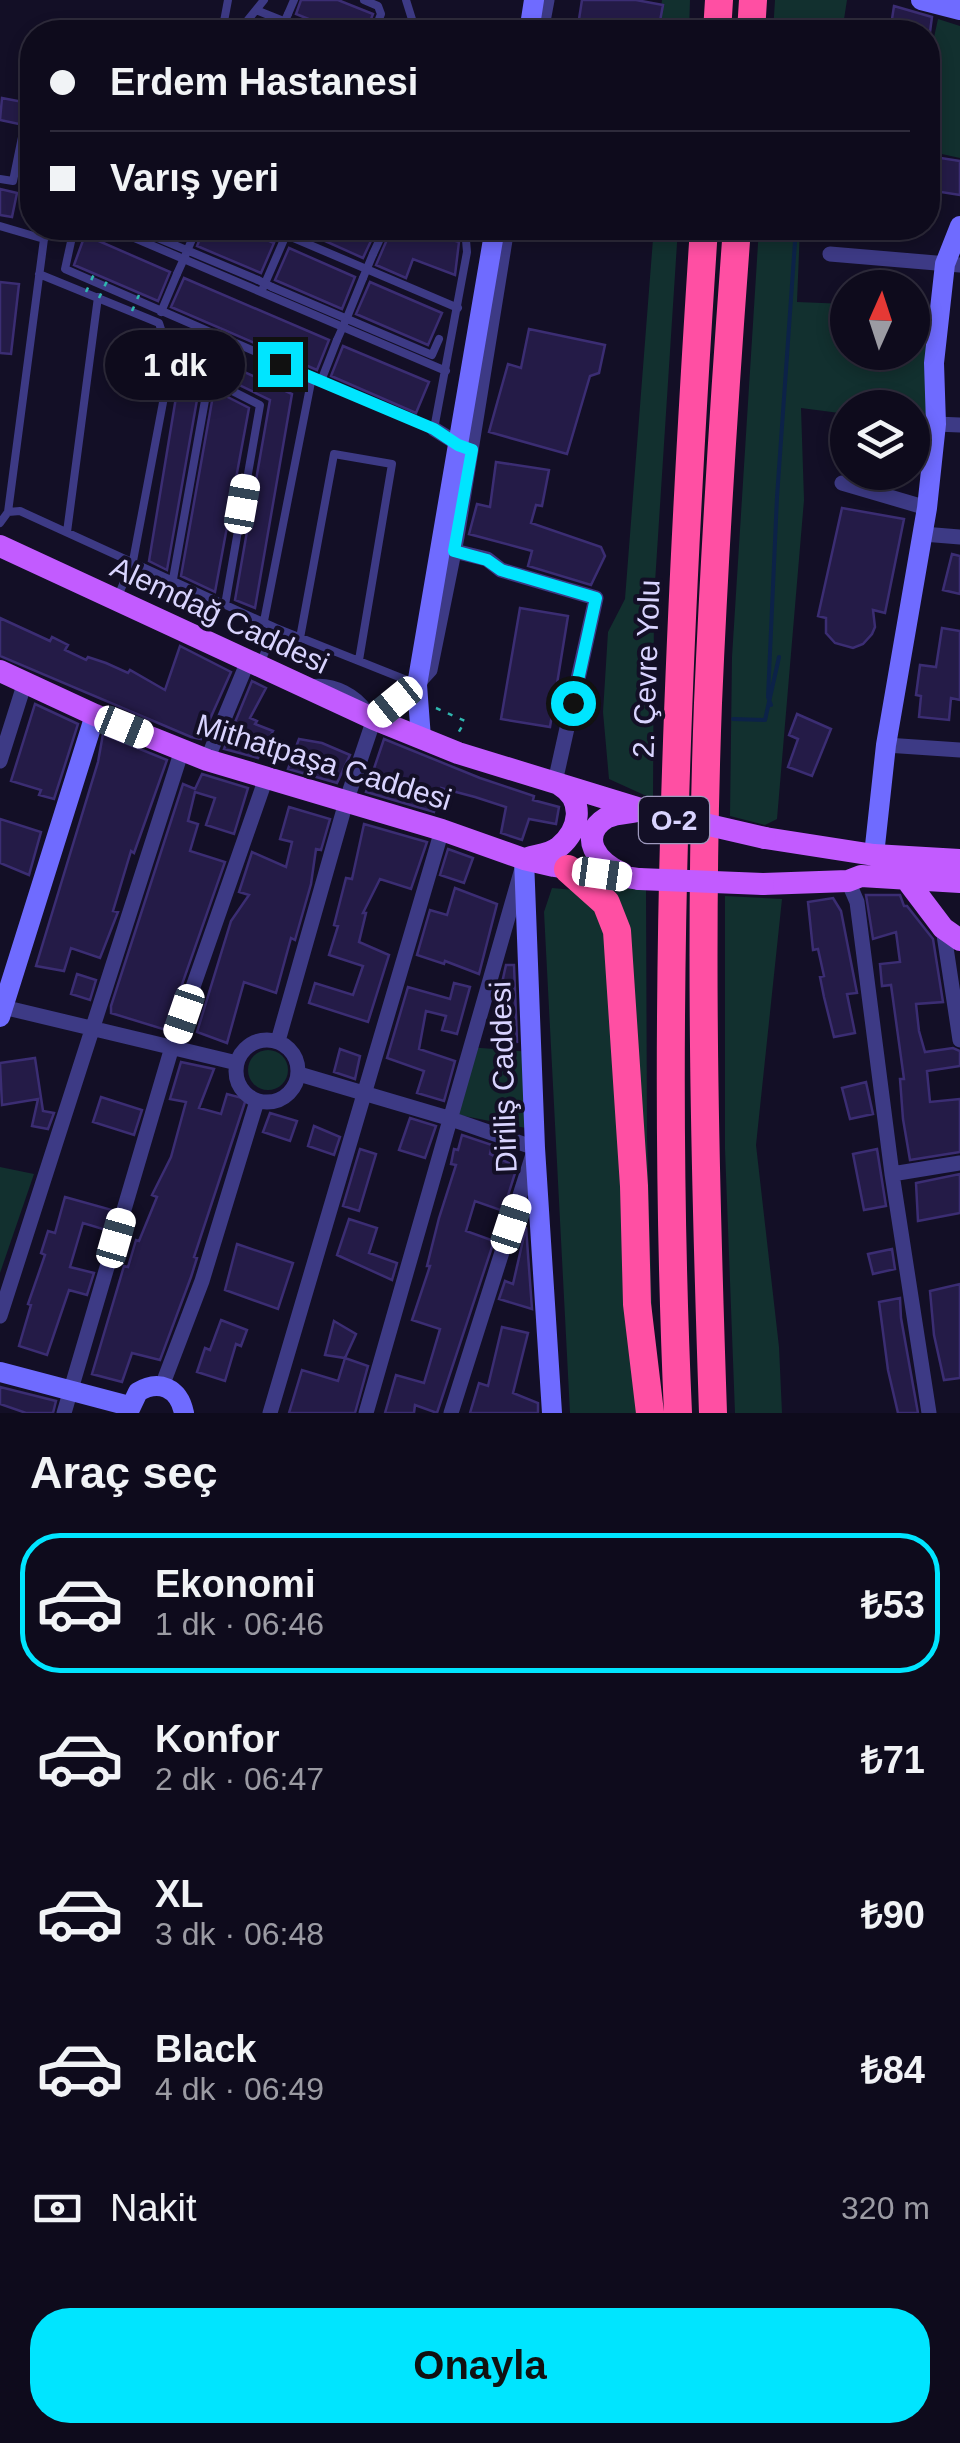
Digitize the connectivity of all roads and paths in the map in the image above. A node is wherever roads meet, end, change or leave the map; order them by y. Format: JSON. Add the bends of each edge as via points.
{"nodes":[{"id":1,"x":264,"y":0,"type":"edge"},
{"id":2,"x":364,"y":0,"type":"edge"},
{"id":3,"x":922,"y":0,"type":"edge"},
{"id":4,"x":256,"y":10,"type":"junction"},
{"id":5,"x":960,"y":10,"type":"edge"},
{"id":6,"x":248,"y":20,"type":"edge"},
{"id":7,"x":281,"y":20,"type":"edge"},
{"id":8,"x":379,"y":20,"type":"edge"},
{"id":9,"x":20,"y":146,"type":"edge"},
{"id":10,"x":0,"y":179,"type":"edge"},
{"id":11,"x":960,"y":226,"type":"edge"},
{"id":12,"x":44,"y":240,"type":"edge"},
{"id":13,"x":71,"y":240,"type":"edge"},
{"id":14,"x":140,"y":240,"type":"edge"},
{"id":15,"x":160,"y":240,"type":"edge"},
{"id":16,"x":192,"y":240,"type":"edge"},
{"id":17,"x":284,"y":240,"type":"edge"},
{"id":18,"x":308,"y":240,"type":"edge"},
{"id":19,"x":380,"y":240,"type":"edge"},
{"id":20,"x":466,"y":240,"type":"edge"},
{"id":21,"x":493,"y":240,"type":"edge"},
{"id":22,"x":505,"y":240,"type":"edge"},
{"id":23,"x":703,"y":240,"type":"edge"},
{"id":24,"x":736,"y":240,"type":"edge"},
{"id":25,"x":186,"y":252,"type":"junction"},
{"id":26,"x":830,"y":254,"type":"dead end"},
{"id":27,"x":952,"y":264,"type":"edge"},
{"id":28,"x":39,"y":274,"type":"junction"},
{"id":29,"x":94,"y":274,"type":"dead end"},
{"id":30,"x":107,"y":281,"type":"dead end"},
{"id":31,"x":86,"y":292,"type":"junction"},
{"id":32,"x":262,"y":292,"type":"junction"},
{"id":33,"x":139,"y":295,"type":"dead end"},
{"id":34,"x":99,"y":298,"type":"junction"},
{"id":35,"x":458,"y":308,"type":"junction"},
{"id":36,"x":132,"y":312,"type":"junction"},
{"id":37,"x":161,"y":312,"type":"junction"},
{"id":38,"x":346,"y":320,"type":"junction"},
{"id":39,"x":438,"y":339,"type":"dead end"},
{"id":40,"x":171,"y":360,"type":"junction"},
{"id":41,"x":446,"y":371,"type":"junction"},
{"id":42,"x":210,"y":378,"type":"junction"},
{"id":43,"x":316,"y":379,"type":"junction"},
{"id":44,"x":936,"y":424,"type":"junction"},
{"id":45,"x":960,"y":424,"type":"edge"},
{"id":46,"x":434,"y":429,"type":"junction"},
{"id":47,"x":464,"y":447,"type":"junction"},
{"id":48,"x":866,"y":490,"type":"edge"},
{"id":49,"x":927,"y":508,"type":"junction"},
{"id":50,"x":8,"y":512,"type":"junction"},
{"id":51,"x":0,"y":523,"type":"edge"},
{"id":52,"x":67,"y":532,"type":"junction"},
{"id":53,"x":922,"y":534,"type":"junction"},
{"id":54,"x":960,"y":537,"type":"edge"},
{"id":55,"x":0,"y":546,"type":"edge"},
{"id":56,"x":454,"y":551,"type":"junction"},
{"id":57,"x":134,"y":561,"type":"junction"},
{"id":58,"x":173,"y":580,"type":"junction"},
{"id":59,"x":116,"y":599,"type":"junction"},
{"id":60,"x":225,"y":604,"type":"junction"},
{"id":61,"x":264,"y":621,"type":"junction"},
{"id":62,"x":276,"y":628,"type":"junction"},
{"id":63,"x":300,"y":638,"type":"junction"},
{"id":64,"x":312,"y":653,"type":"dead end"},
{"id":65,"x":358,"y":660,"type":"junction"},
{"id":66,"x":253,"y":663,"type":"junction"},
{"id":67,"x":0,"y":671,"type":"edge"},
{"id":68,"x":25,"y":682,"type":"junction"},
{"id":69,"x":293,"y":682,"type":"junction"},
{"id":70,"x":417,"y":684,"type":"junction"},
{"id":71,"x":432,"y":706,"type":"dead end"},
{"id":72,"x":95,"y":715,"type":"junction"},
{"id":73,"x":374,"y":719,"type":"junction"},
{"id":74,"x":421,"y":738,"type":"junction"},
{"id":75,"x":886,"y":745,"type":"junction"},
{"id":76,"x":182,"y":750,"type":"junction"},
{"id":77,"x":450,"y":750,"type":"junction"},
{"id":78,"x":960,"y":750,"type":"edge"},
{"id":79,"x":207,"y":760,"type":"junction"},
{"id":80,"x":0,"y":761,"type":"edge"},
{"id":81,"x":266,"y":778,"type":"junction"},
{"id":82,"x":554,"y":782,"type":"junction"},
{"id":83,"x":346,"y":802,"type":"junction"},
{"id":84,"x":644,"y":810,"type":"junction"},
{"id":85,"x":442,"y":830,"type":"junction"},
{"id":86,"x":874,"y":855,"type":"junction"},
{"id":87,"x":524,"y":859,"type":"junction"},
{"id":88,"x":960,"y":860,"type":"edge"},
{"id":89,"x":568,"y":869,"type":"junction"},
{"id":90,"x":639,"y":879,"type":"junction"},
{"id":91,"x":906,"y":879,"type":"junction"},
{"id":92,"x":848,"y":881,"type":"junction"},
{"id":93,"x":960,"y":882,"type":"edge"},
{"id":94,"x":952,"y":934,"type":"edge"},
{"id":95,"x":2,"y":1012,"type":"edge"},
{"id":96,"x":93,"y":1027,"type":"junction"},
{"id":97,"x":960,"y":1040,"type":"edge"},
{"id":98,"x":278,"y":1042,"type":"junction"},
{"id":99,"x":172,"y":1048,"type":"junction"},
{"id":100,"x":237,"y":1063,"type":"junction"},
{"id":101,"x":299,"y":1074,"type":"junction"},
{"id":102,"x":362,"y":1093,"type":"junction"},
{"id":103,"x":257,"y":1101,"type":"junction"},
{"id":104,"x":448,"y":1118,"type":"junction"},
{"id":105,"x":535,"y":1148,"type":"junction"},
{"id":106,"x":960,"y":1162,"type":"edge"},
{"id":107,"x":892,"y":1174,"type":"junction"},
{"id":108,"x":0,"y":1316,"type":"edge"},
{"id":109,"x":0,"y":1372,"type":"edge"},
{"id":110,"x":162,"y":1386,"type":"junction"},
{"id":111,"x":71,"y":1389,"type":"junction"},
{"id":112,"x":128,"y":1410,"type":"edge"},
{"id":113,"x":64,"y":1413,"type":"edge"},
{"id":114,"x":184,"y":1413,"type":"edge"},
{"id":115,"x":270,"y":1413,"type":"edge"},
{"id":116,"x":366,"y":1413,"type":"edge"},
{"id":117,"x":452,"y":1413,"type":"edge"},
{"id":118,"x":552,"y":1413,"type":"edge"},
{"id":119,"x":650,"y":1413,"type":"edge"},
{"id":120,"x":678,"y":1413,"type":"edge"},
{"id":121,"x":713,"y":1413,"type":"edge"},
{"id":122,"x":929,"y":1413,"type":"edge"}],
"edges":[{"from":1,"to":4,"type":"lane"},
{"from":2,"to":8,"type":"lane","via":[[378,6]]},
{"from":3,"to":5,"type":"street"},
{"from":4,"to":6,"type":"lane"},
{"from":4,"to":7,"type":"lane"},
{"from":9,"to":10,"type":"lane","via":[[12,181]]},
{"from":11,"to":27,"type":"street"},
{"from":12,"to":28,"type":"lane"},
{"from":13,"to":37,"type":"lane","via":[[65,270]]},
{"from":14,"to":32,"type":"lane"},
{"from":15,"to":25,"type":"lane"},
{"from":16,"to":25,"type":"lane"},
{"from":17,"to":32,"type":"lane"},
{"from":18,"to":35,"type":"lane"},
{"from":19,"to":38,"type":"lane","bridge":true},
{"from":20,"to":35,"type":"lane"},
{"from":21,"to":47,"type":"street"},
{"from":22,"to":47,"type":"street"},
{"from":23,"to":120,"type":"highway","name":"2. Çevre Yolu","number":"O-2","via":[[682,550],[670,922]]},
{"from":24,"to":121,"type":"highway","number":"O-2","via":[[708,723],[706,1234]]},
{"from":25,"to":37,"type":"lane","bridge":true},
{"from":25,"to":38,"type":"lane","bridge":true},
{"from":26,"to":27,"type":"street"},
{"from":27,"to":44,"type":"street","via":[[934,364]]},
{"from":28,"to":31,"type":"lane"},
{"from":28,"to":50,"type":"lane"},
{"from":29,"to":31,"type":"path","bridge":true},
{"from":30,"to":34,"type":"path","bridge":true},
{"from":31,"to":34,"type":"lane"},
{"from":32,"to":41,"type":"lane"},
{"from":33,"to":36,"type":"path","bridge":true},
{"from":34,"to":36,"type":"lane"},
{"from":34,"to":52,"type":"lane"},
{"from":35,"to":41,"type":"lane"},
{"from":36,"to":40,"type":"lane","via":[[158,323]]},
{"from":37,"to":43,"type":"lane"},
{"from":38,"to":39,"type":"lane","via":[[432,355]]},
{"from":38,"to":43,"type":"lane","bridge":true},
{"from":40,"to":42,"type":"lane"},
{"from":40,"to":57,"type":"lane"},
{"from":41,"to":46,"type":"lane"},
{"from":42,"to":58,"type":"lane"},
{"from":42,"to":60,"type":"lane","via":[[260,404]]},
{"from":43,"to":46,"type":"lane"},
{"from":43,"to":61,"type":"lane"},
{"from":44,"to":45,"type":"street"},
{"from":44,"to":49,"type":"street"},
{"from":46,"to":47,"type":"street"},
{"from":47,"to":56,"type":"street"},
{"from":47,"to":70,"type":"street"},
{"from":48,"to":49,"type":"street"},
{"from":49,"to":53,"type":"street"},
{"from":50,"to":51,"type":"lane"},
{"from":50,"to":52,"type":"lane"},
{"from":52,"to":57,"type":"lane"},
{"from":53,"to":54,"type":"street"},
{"from":53,"to":75,"type":"street"},
{"from":55,"to":59,"type":"main road","name":"Alemdağ Caddesi"},
{"from":56,"to":70,"type":"street","via":[[430,670]]},
{"from":56,"to":82,"type":"street","via":[[596,598]]},
{"from":57,"to":58,"type":"lane"},
{"from":57,"to":59,"type":"lane"},
{"from":58,"to":60,"type":"lane"},
{"from":59,"to":66,"type":"main road","name":"Alemdağ Caddesi"},
{"from":60,"to":61,"type":"lane"},
{"from":61,"to":62,"type":"lane"},
{"from":62,"to":63,"type":"lane"},
{"from":62,"to":66,"type":"lane"},
{"from":63,"to":65,"type":"lane"},
{"from":63,"to":65,"type":"lane","via":[[334,454],[392,464]]},
{"from":64,"to":69,"type":"path","via":[[303,648]]},
{"from":65,"to":70,"type":"lane"},
{"from":66,"to":69,"type":"main road","name":"Alemdağ Caddesi"},
{"from":66,"to":79,"type":"street"},
{"from":67,"to":68,"type":"main road","name":"Mithatpaşa Caddesi"},
{"from":68,"to":72,"type":"main road","name":"Mithatpaşa Caddesi"},
{"from":68,"to":80,"type":"street"},
{"from":69,"to":73,"type":"main road","name":"Alemdağ Caddesi"},
{"from":70,"to":73,"type":"street"},
{"from":70,"to":74,"type":"street"},
{"from":71,"to":77,"type":"path","via":[[465,721]]},
{"from":72,"to":76,"type":"main road","name":"Mithatpaşa Caddesi"},
{"from":72,"to":95,"type":"street"},
{"from":73,"to":74,"type":"main road","name":"Alemdağ Caddesi"},
{"from":73,"to":83,"type":"street"},
{"from":74,"to":77,"type":"main road","name":"Alemdağ Caddesi"},
{"from":75,"to":78,"type":"street"},
{"from":75,"to":86,"type":"street"},
{"from":76,"to":79,"type":"main road","name":"Mithatpaşa Caddesi"},
{"from":76,"to":96,"type":"street"},
{"from":77,"to":82,"type":"main road","name":"Alemdağ Caddesi"},
{"from":79,"to":81,"type":"main road","name":"Mithatpaşa Caddesi"},
{"from":81,"to":83,"type":"main road","name":"Mithatpaşa Caddesi"},
{"from":81,"to":99,"type":"street"},
{"from":82,"to":84,"type":"main road","name":"Alemdağ Caddesi"},
{"from":82,"to":87,"type":"main road","via":[[576,802],[574,828],[559,847]]},
{"from":83,"to":85,"type":"main road","name":"Mithatpaşa Caddesi"},
{"from":83,"to":98,"type":"street"},
{"from":84,"to":86,"type":"main road","name":"Alemdağ Caddesi","bridge":true},
{"from":84,"to":90,"type":"main road","via":[[608,816],[592,837],[602,862]]},
{"from":85,"to":87,"type":"main road","name":"Mithatpaşa Caddesi"},
{"from":85,"to":102,"type":"street"},
{"from":86,"to":88,"type":"main road"},
{"from":87,"to":89,"type":"main road","name":"Mithatpaşa Caddesi"},
{"from":87,"to":104,"type":"street"},
{"from":87,"to":105,"type":"street","name":"Diriliş Caddesi"},
{"from":89,"to":90,"type":"main road","name":"Mithatpaşa Caddesi"},
{"from":89,"to":119,"type":"highway","via":[[606,903],[618,931],[637,1304]]},
{"from":90,"to":92,"type":"main road","name":"Mithatpaşa Caddesi","bridge":true},
{"from":91,"to":92,"type":"main road"},
{"from":91,"to":93,"type":"main road"},
{"from":91,"to":94,"type":"main road"},
{"from":92,"to":107,"type":"street","via":[[857,902]]},
{"from":94,"to":97,"type":"street"},
{"from":95,"to":96,"type":"street"},
{"from":96,"to":99,"type":"street"},
{"from":96,"to":108,"type":"street"},
{"from":98,"to":100,"type":"street","via":[[256,1042]]},
{"from":98,"to":101,"type":"street","via":[[294,1054]]},
{"from":99,"to":100,"type":"street"},
{"from":99,"to":111,"type":"street"},
{"from":100,"to":103,"type":"street","via":[[239,1085]]},
{"from":101,"to":102,"type":"street"},
{"from":101,"to":103,"type":"street","via":[[286,1097]]},
{"from":102,"to":104,"type":"street"},
{"from":102,"to":115,"type":"street"},
{"from":103,"to":110,"type":"street"},
{"from":104,"to":105,"type":"street"},
{"from":104,"to":116,"type":"street"},
{"from":105,"to":117,"type":"street"},
{"from":105,"to":118,"type":"street","name":"Diriliş Caddesi"},
{"from":106,"to":107,"type":"street"},
{"from":107,"to":122,"type":"street"},
{"from":109,"to":111,"type":"street"},
{"from":110,"to":112,"type":"street","via":[[138,1392]]},
{"from":110,"to":114,"type":"street","via":[[176,1394]]},
{"from":111,"to":112,"type":"street"},
{"from":111,"to":113,"type":"street"}]}
